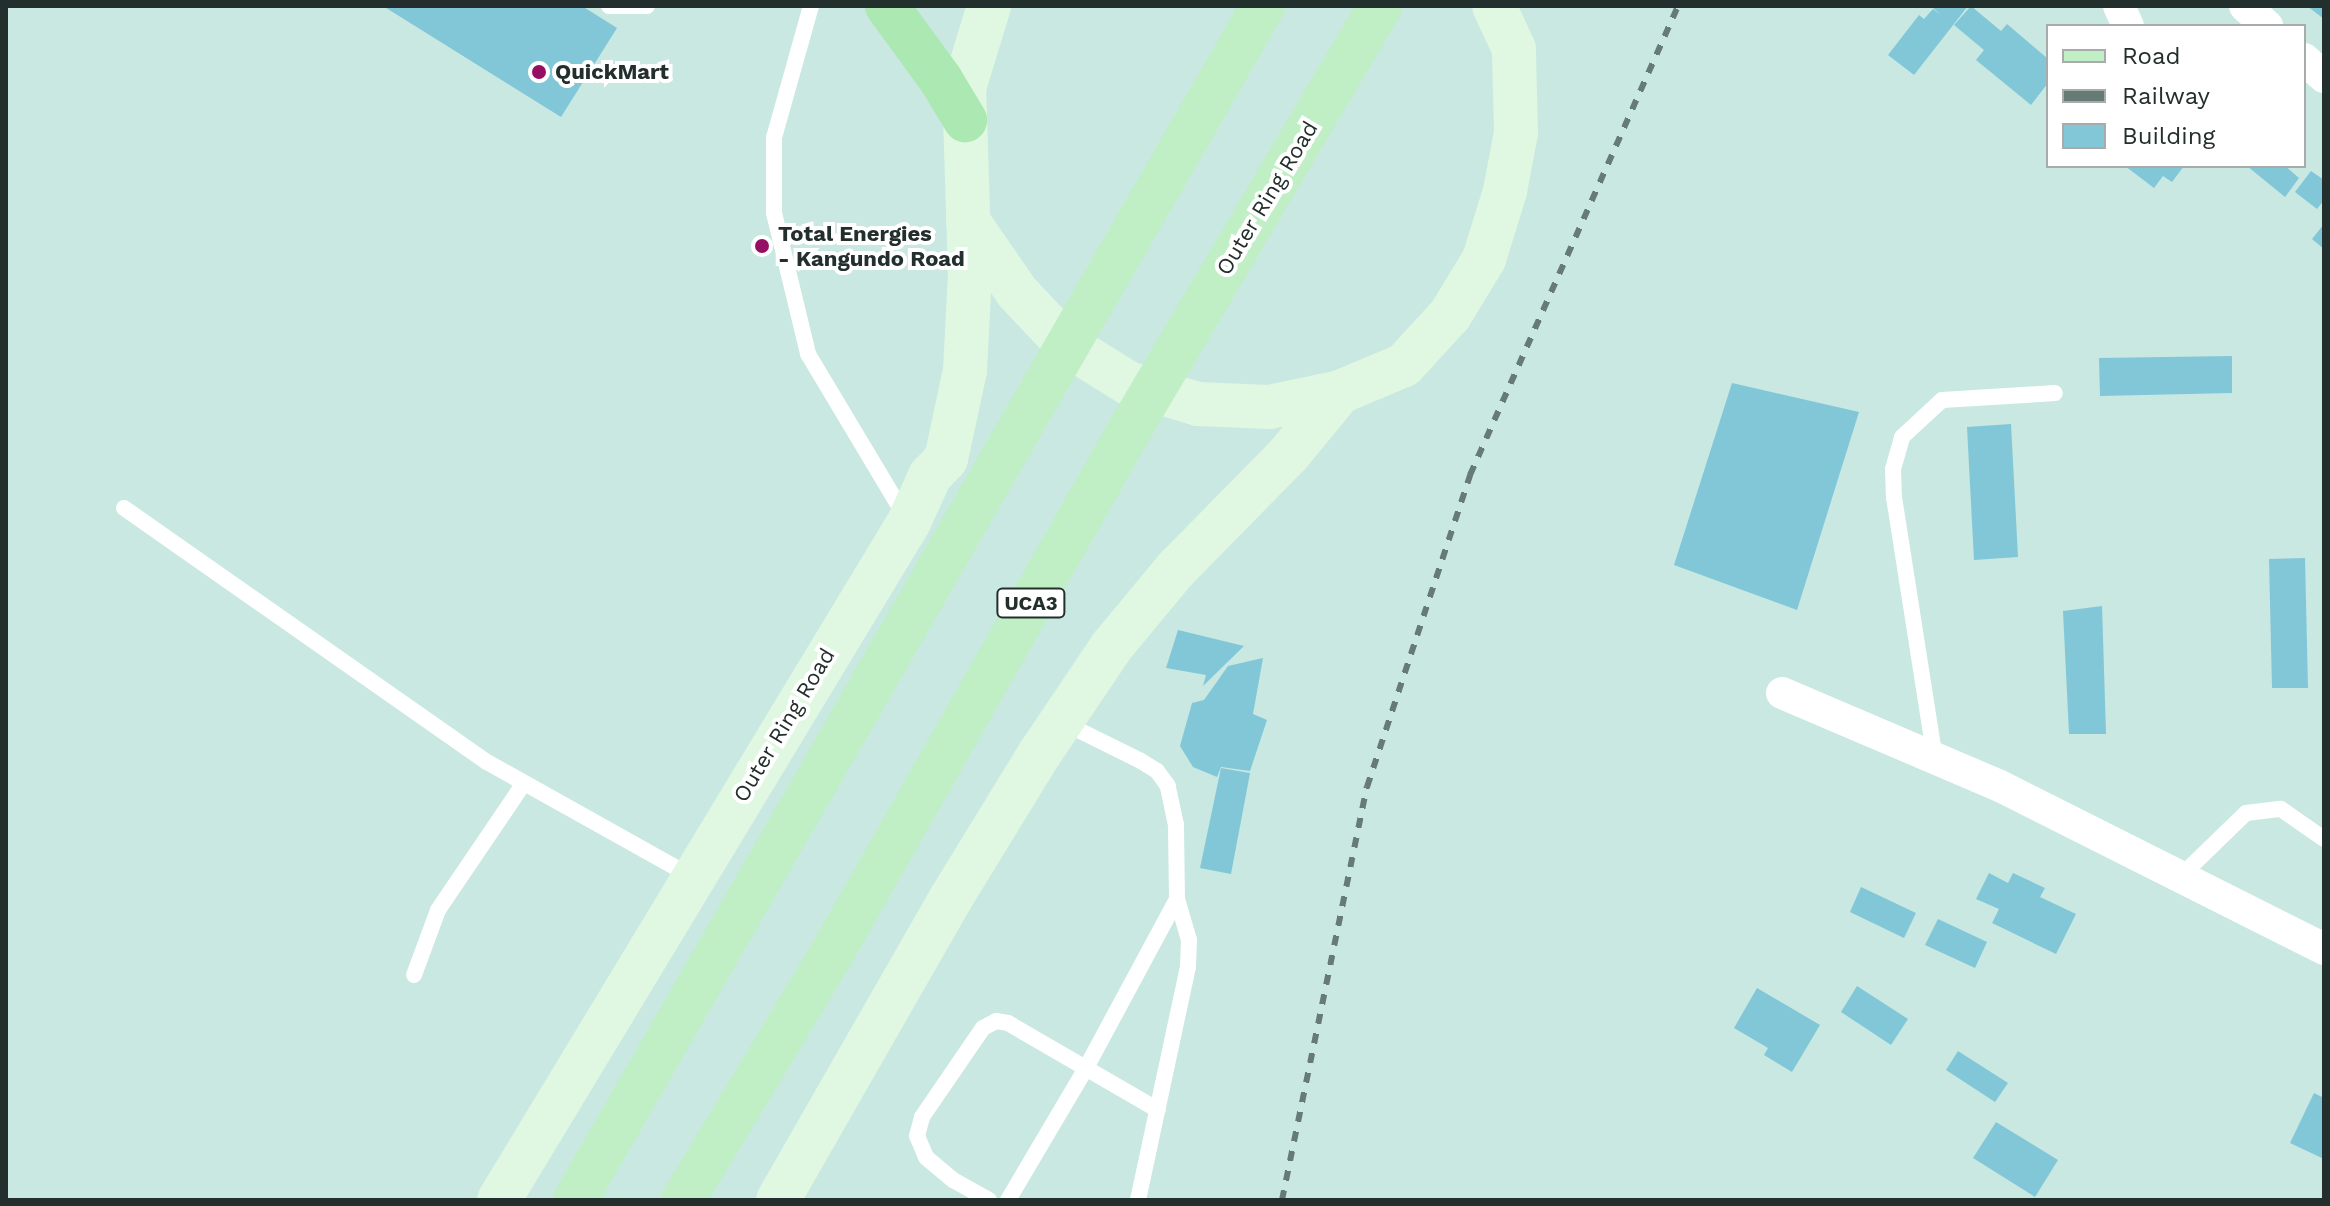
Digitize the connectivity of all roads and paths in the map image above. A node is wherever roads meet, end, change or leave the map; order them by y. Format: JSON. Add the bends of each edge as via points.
{"nodes":[{"id":1,"x":609,"y":6,"type":"edge"},
{"id":2,"x":647,"y":6,"type":"edge"},
{"id":3,"x":811,"y":6,"type":"edge"},
{"id":4,"x":887,"y":6,"type":"edge"},
{"id":5,"x":989,"y":6,"type":"edge"},
{"id":6,"x":1263,"y":6,"type":"edge"},
{"id":7,"x":1380,"y":6,"type":"edge"},
{"id":8,"x":1494,"y":6,"type":"edge"},
{"id":9,"x":1531,"y":6,"type":"edge"},
{"id":10,"x":2245,"y":6,"type":"edge"},
{"id":11,"x":2265,"y":24,"type":"edge"},
{"id":12,"x":1514,"y":49,"type":"junction"},
{"id":13,"x":2306,"y":61,"type":"edge"},
{"id":14,"x":2324,"y":77,"type":"edge"},
{"id":15,"x":965,"y":120,"type":"junction"},
{"id":16,"x":966,"y":219,"type":"junction"},
{"id":17,"x":1340,"y":392,"type":"junction"},
{"id":18,"x":2055,"y":393,"type":"dead end"},
{"id":19,"x":124,"y":508,"type":"dead end"},
{"id":20,"x":909,"y":522,"type":"junction"},
{"id":21,"x":1782,"y":693,"type":"dead end"},
{"id":22,"x":1061,"y":721,"type":"junction"},
{"id":23,"x":1935,"y":759,"type":"junction"},
{"id":24,"x":524,"y":783,"type":"junction"},
{"id":25,"x":2324,"y":839,"type":"edge"},
{"id":26,"x":2182,"y":875,"type":"junction"},
{"id":27,"x":692,"y":877,"type":"junction"},
{"id":28,"x":1177,"y":899,"type":"junction"},
{"id":29,"x":2324,"y":949,"type":"edge"},
{"id":30,"x":414,"y":975,"type":"dead end"},
{"id":31,"x":1086,"y":1068,"type":"junction"},
{"id":32,"x":1158,"y":1110,"type":"junction"},
{"id":33,"x":499,"y":1200,"type":"edge"},
{"id":34,"x":575,"y":1200,"type":"edge"},
{"id":35,"x":683,"y":1200,"type":"edge"},
{"id":36,"x":778,"y":1200,"type":"edge"},
{"id":37,"x":989,"y":1200,"type":"edge"},
{"id":38,"x":1008,"y":1200,"type":"edge"},
{"id":39,"x":1138,"y":1200,"type":"edge"}],
"edges":[{"from":1,"to":2,"type":"lane"},
{"from":3,"to":20,"type":"lane","via":[[774,138],[774,213],[808,354]]},
{"from":4,"to":15,"type":"highway"},
{"from":5,"to":15,"type":"main road","name":"Outer Ring Road","via":[[964,88]]},
{"from":6,"to":34,"type":"main road"},
{"from":7,"to":35,"type":"main road","name":"Outer Ring Road","number":"UCA3","via":[[1133,424],[828,960]]},
{"from":8,"to":12,"type":"main road"},
{"from":9,"to":12,"type":"main road"},
{"from":10,"to":11,"type":"street"},
{"from":12,"to":17,"type":"main road","via":[[1516,133],[1484,259],[1450,315],[1404,365]]},
{"from":13,"to":14,"type":"street"},
{"from":15,"to":16,"type":"main road","name":"Outer Ring Road"},
{"from":16,"to":17,"type":"main road","via":[[1017,292],[1067,345],[1128,383],[1198,404],[1226,406],[1269,407]]},
{"from":16,"to":20,"type":"main road","name":"Outer Ring Road","via":[[970,275],[965,370],[946,459],[930,476]]},
{"from":17,"to":22,"type":"main road","via":[[1289,454],[1176,569],[1112,646]]},
{"from":18,"to":23,"type":"lane","via":[[1942,400],[1902,437],[1893,469],[1894,498]]},
{"from":19,"to":24,"type":"lane"},
{"from":20,"to":27,"type":"main road","name":"Outer Ring Road"},
{"from":21,"to":23,"type":"street"},
{"from":22,"to":28,"type":"lane","via":[[1141,761],[1168,786],[1176,825]]},
{"from":22,"to":36,"type":"main road","via":[[951,898]]},
{"from":23,"to":26,"type":"street"},
{"from":24,"to":27,"type":"lane"},
{"from":24,"to":30,"type":"lane","via":[[438,910]]},
{"from":25,"to":26,"type":"lane","via":[[2281,809],[2246,813]]},
{"from":26,"to":29,"type":"street"},
{"from":27,"to":33,"type":"main road","name":"Outer Ring Road"},
{"from":28,"to":31,"type":"lane"},
{"from":28,"to":32,"type":"lane","via":[[1189,940],[1188,967]]},
{"from":31,"to":32,"type":"lane"},
{"from":31,"to":37,"type":"lane","via":[[1008,1023],[996,1021],[983,1028],[922,1117],[917,1136],[926,1157]]},
{"from":31,"to":38,"type":"lane"},
{"from":32,"to":39,"type":"lane"}]}
